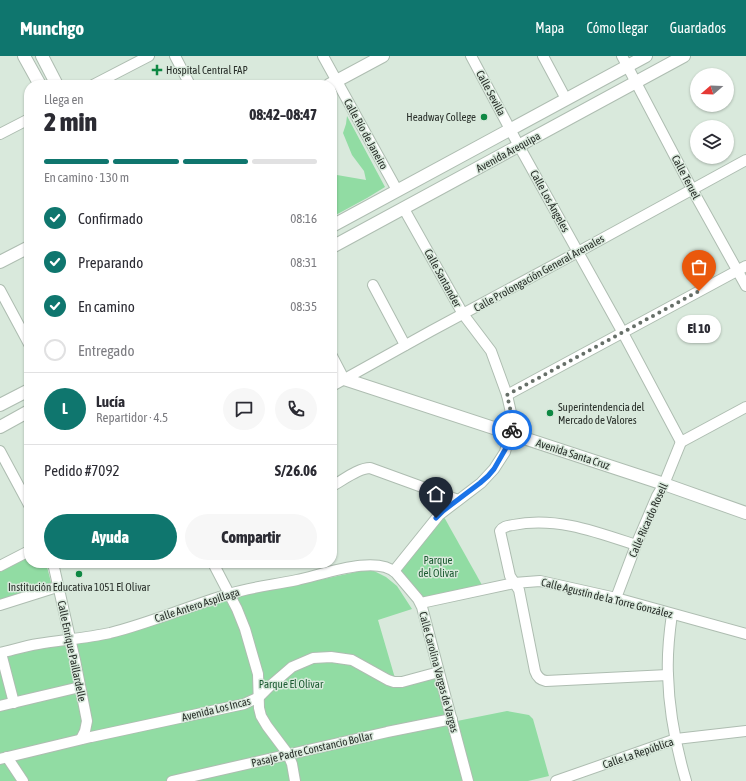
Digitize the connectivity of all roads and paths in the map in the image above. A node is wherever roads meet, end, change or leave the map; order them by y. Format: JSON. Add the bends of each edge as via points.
{"nodes":[{"id":1,"x":24,"y":56,"type":"edge"},
{"id":2,"x":42,"y":56,"type":"edge"},
{"id":3,"x":149,"y":56,"type":"edge"},
{"id":4,"x":175,"y":56,"type":"edge"},
{"id":5,"x":323,"y":56,"type":"edge"},
{"id":6,"x":383,"y":56,"type":"edge"},
{"id":7,"x":471,"y":56,"type":"edge"},
{"id":8,"x":544,"y":56,"type":"edge"},
{"id":9,"x":646,"y":56,"type":"edge"},
{"id":10,"x":684,"y":56,"type":"edge"},
{"id":11,"x":625,"y":61,"type":"edge"},
{"id":12,"x":37,"y":80,"type":"edge"},
{"id":13,"x":54,"y":80,"type":"edge"},
{"id":14,"x":103,"y":80,"type":"edge"},
{"id":15,"x":187,"y":80,"type":"edge"},
{"id":16,"x":332,"y":80,"type":"edge"},
{"id":17,"x":337,"y":81,"type":"edge"},
{"id":18,"x":636,"y":82,"type":"junction"},
{"id":19,"x":337,"y":90,"type":"edge"},
{"id":20,"x":566,"y":99,"type":"junction"},
{"id":21,"x":24,"y":122,"type":"edge"},
{"id":22,"x":510,"y":129,"type":"junction"},
{"id":23,"x":0,"y":134,"type":"edge"},
{"id":24,"x":519,"y":146,"type":"junction"},
{"id":25,"x":746,"y":160,"type":"edge"},
{"id":26,"x":692,"y":189,"type":"junction"},
{"id":27,"x":397,"y":190,"type":"junction"},
{"id":28,"x":404,"y":209,"type":"junction"},
{"id":29,"x":337,"y":223,"type":"edge"},
{"id":30,"x":351,"y":237,"type":"junction"},
{"id":31,"x":337,"y":244,"type":"edge"},
{"id":32,"x":24,"y":250,"type":"edge"},
{"id":33,"x":578,"y":252,"type":"junction"},
{"id":34,"x":0,"y":262,"type":"edge"},
{"id":35,"x":742,"y":268,"type":"edge"},
{"id":36,"x":373,"y":284,"type":"dead end"},
{"id":37,"x":746,"y":286,"type":"edge"},
{"id":38,"x":0,"y":290,"type":"edge"},
{"id":39,"x":463,"y":314,"type":"junction"},
{"id":40,"x":623,"y":333,"type":"junction"},
{"id":41,"x":24,"y":335,"type":"edge"},
{"id":42,"x":404,"y":345,"type":"junction"},
{"id":43,"x":337,"y":366,"type":"edge"},
{"id":44,"x":337,"y":377,"type":"edge"},
{"id":45,"x":344,"y":379,"type":"junction"},
{"id":46,"x":337,"y":383,"type":"edge"},
{"id":47,"x":24,"y":393,"type":"edge"},
{"id":48,"x":507,"y":395,"type":"junction"},
{"id":49,"x":0,"y":405,"type":"edge"},
{"id":50,"x":746,"y":407,"type":"edge"},
{"id":51,"x":24,"y":414,"type":"edge"},
{"id":52,"x":0,"y":426,"type":"edge"},
{"id":53,"x":500,"y":430,"type":"junction"},
{"id":54,"x":513,"y":434,"type":"junction"},
{"id":55,"x":681,"y":442,"type":"junction"},
{"id":56,"x":0,"y":451,"type":"edge"},
{"id":57,"x":337,"y":483,"type":"edge"},
{"id":58,"x":664,"y":484,"type":"junction"},
{"id":59,"x":24,"y":496,"type":"edge"},
{"id":60,"x":458,"y":500,"type":"junction"},
{"id":61,"x":746,"y":513,"type":"edge"},
{"id":62,"x":636,"y":545,"type":"junction"},
{"id":63,"x":24,"y":554,"type":"edge"},
{"id":64,"x":0,"y":566,"type":"edge"},
{"id":65,"x":54,"y":568,"type":"edge"},
{"id":66,"x":216,"y":568,"type":"edge"},
{"id":67,"x":394,"y":571,"type":"junction"},
{"id":68,"x":514,"y":583,"type":"junction"},
{"id":69,"x":57,"y":587,"type":"junction"},
{"id":70,"x":230,"y":594,"type":"junction"},
{"id":71,"x":616,"y":598,"type":"junction"},
{"id":72,"x":421,"y":603,"type":"junction"},
{"id":73,"x":0,"y":604,"type":"edge"},
{"id":74,"x":672,"y":614,"type":"junction"},
{"id":75,"x":746,"y":634,"type":"edge"},
{"id":76,"x":70,"y":640,"type":"junction"},
{"id":77,"x":0,"y":653,"type":"edge"},
{"id":78,"x":439,"y":672,"type":"junction"},
{"id":79,"x":668,"y":675,"type":"junction"},
{"id":80,"x":80,"y":687,"type":"junction"},
{"id":81,"x":259,"y":697,"type":"junction"},
{"id":82,"x":14,"y":703,"type":"junction"},
{"id":83,"x":0,"y":706,"type":"edge"},
{"id":84,"x":452,"y":719,"type":"junction"},
{"id":85,"x":746,"y":731,"type":"edge"},
{"id":86,"x":81,"y":739,"type":"junction"},
{"id":87,"x":676,"y":739,"type":"junction"},
{"id":88,"x":288,"y":754,"type":"junction"},
{"id":89,"x":4,"y":758,"type":"edge"},
{"id":90,"x":23,"y":781,"type":"edge"},
{"id":91,"x":172,"y":781,"type":"edge"},
{"id":92,"x":295,"y":781,"type":"edge"},
{"id":93,"x":468,"y":781,"type":"edge"},
{"id":94,"x":556,"y":781,"type":"edge"},
{"id":95,"x":686,"y":781,"type":"edge"}],
"edges":[{"from":1,"to":12,"type":"main road"},
{"from":2,"to":13,"type":"main road"},
{"from":3,"to":14,"type":"street"},
{"from":4,"to":15,"type":"street"},
{"from":5,"to":16,"type":"street","name":"Calle Río de Janeiro"},
{"from":6,"to":17,"type":"main road"},
{"from":7,"to":22,"type":"street","name":"Calle Sevilla"},
{"from":8,"to":20,"type":"street"},
{"from":9,"to":11,"type":"main road","name":"Avenida Arequipa"},
{"from":10,"to":18,"type":"main road","name":"Avenida Arequipa"},
{"from":11,"to":18,"type":"street","name":"Calle Teruel"},
{"from":11,"to":20,"type":"main road","name":"Avenida Arequipa"},
{"from":18,"to":24,"type":"main road","name":"Avenida Arequipa"},
{"from":18,"to":26,"type":"street","name":"Calle Teruel"},
{"from":19,"to":27,"type":"street","name":"Calle Río de Janeiro"},
{"from":20,"to":22,"type":"main road","name":"Avenida Arequipa"},
{"from":21,"to":23,"type":"street"},
{"from":22,"to":24,"type":"street","name":"Calle Los Ángeles"},
{"from":22,"to":27,"type":"main road","name":"Avenida Arequipa"},
{"from":24,"to":28,"type":"main road","name":"Avenida Arequipa"},
{"from":24,"to":33,"type":"street","name":"Calle Los Ángeles"},
{"from":25,"to":26,"type":"street","name":"Calle Prolongación General Arenales"},
{"from":26,"to":33,"type":"street","name":"Calle Prolongación General Arenales"},
{"from":26,"to":35,"type":"street","name":"Calle Teruel"},
{"from":27,"to":29,"type":"main road","name":"Avenida Arequipa"},
{"from":28,"to":30,"type":"main road","name":"Avenida Arequipa"},
{"from":28,"to":39,"type":"street","name":"Calle Santander"},
{"from":29,"to":30,"type":"main road","via":[[348,220],[352,223],[354,232]]},
{"from":30,"to":31,"type":"main road","name":"Avenida Arequipa"},
{"from":32,"to":34,"type":"main road"},
{"from":33,"to":39,"type":"street","name":"Calle Prolongación General Arenales"},
{"from":33,"to":40,"type":"street","name":"Calle Los Ángeles"},
{"from":35,"to":37,"type":"street","name":"Calle Teruel"},
{"from":35,"to":40,"type":"street"},
{"from":36,"to":42,"type":"street"},
{"from":38,"to":41,"type":"street"},
{"from":39,"to":42,"type":"street","name":"Calle Prolongación General Arenales"},
{"from":39,"to":48,"type":"street","name":"Calle Santander","via":[[492,351]]},
{"from":40,"to":48,"type":"street"},
{"from":40,"to":55,"type":"street","name":"Calle Los Ángeles"},
{"from":42,"to":45,"type":"street","name":"Calle Prolongación General Arenales"},
{"from":43,"to":45,"type":"street"},
{"from":44,"to":45,"type":"main road","name":"Avenida Santa Cruz"},
{"from":45,"to":46,"type":"street","name":"Calle Prolongación General Arenales"},
{"from":45,"to":53,"type":"main road","name":"Avenida Santa Cruz"},
{"from":47,"to":49,"type":"main road"},
{"from":48,"to":54,"type":"street","name":"Calle Santander"},
{"from":50,"to":55,"type":"street"},
{"from":51,"to":52,"type":"main road"},
{"from":53,"to":54,"type":"main road","name":"Avenida Santa Cruz"},
{"from":53,"to":60,"type":"street","via":[[507,444],[505,452],[488,476]]},
{"from":54,"to":58,"type":"main road","name":"Avenida Santa Cruz"},
{"from":55,"to":58,"type":"street","name":"Calle Ricardo Rosell"},
{"from":56,"to":59,"type":"street"},
{"from":57,"to":60,"type":"street","via":[[370,468]]},
{"from":58,"to":61,"type":"main road","name":"Avenida Santa Cruz"},
{"from":58,"to":62,"type":"street","name":"Calle Ricardo Rosell"},
{"from":60,"to":67,"type":"street","via":[[436,518]]},
{"from":62,"to":68,"type":"street","via":[[590,530],[561,524],[531,522],[504,527],[500,534]]},
{"from":62,"to":71,"type":"street","name":"Calle Ricardo Rosell"},
{"from":63,"to":64,"type":"street"},
{"from":65,"to":69,"type":"street","name":"Calle Enrique Paillardelle"},
{"from":66,"to":70,"type":"street"},
{"from":67,"to":70,"type":"street","name":"Calle Antero Aspillaga","via":[[385,567],[365,565]]},
{"from":67,"to":72,"type":"street","name":"Calle Carolina Vargas de Vargas"},
{"from":68,"to":71,"type":"street","name":"Calle Agustín de la Torre González","via":[[540,581]]},
{"from":68,"to":72,"type":"street","name":"Calle Agustín de la Torre González"},
{"from":68,"to":79,"type":"street","via":[[518,590],[535,671],[542,680]]},
{"from":69,"to":73,"type":"street"},
{"from":69,"to":76,"type":"street","name":"Calle Enrique Paillardelle"},
{"from":70,"to":76,"type":"street","name":"Calle Antero Aspillaga","via":[[110,633]]},
{"from":70,"to":81,"type":"street","via":[[241,617],[257,668]]},
{"from":71,"to":74,"type":"street","name":"Calle Agustín de la Torre González"},
{"from":72,"to":78,"type":"street","name":"Calle Carolina Vargas de Vargas"},
{"from":74,"to":75,"type":"street","name":"Calle Agustín de la Torre González"},
{"from":74,"to":79,"type":"street"},
{"from":76,"to":77,"type":"street","name":"Calle Antero Aspillaga"},
{"from":76,"to":80,"type":"street","name":"Calle Enrique Paillardelle"},
{"from":77,"to":82,"type":"street"},
{"from":78,"to":81,"type":"street","name":"Avenida Los Incas","via":[[394,682],[352,660],[318,657],[292,667]]},
{"from":78,"to":84,"type":"street","name":"Calle Carolina Vargas de Vargas"},
{"from":79,"to":87,"type":"street"},
{"from":80,"to":82,"type":"street"},
{"from":80,"to":86,"type":"street","name":"Calle Enrique Paillardelle","via":[[87,721]]},
{"from":81,"to":86,"type":"street","name":"Avenida Los Incas","via":[[244,704]]},
{"from":81,"to":88,"type":"street","via":[[261,716]]},
{"from":82,"to":83,"type":"street"},
{"from":84,"to":88,"type":"street","name":"Pasaje Padre Constancio Bollar"},
{"from":84,"to":93,"type":"street","name":"Calle Carolina Vargas de Vargas"},
{"from":85,"to":87,"type":"street","name":"Calle La República"},
{"from":86,"to":89,"type":"street","name":"Avenida Los Incas"},
{"from":87,"to":94,"type":"street","name":"Calle La República"},
{"from":87,"to":95,"type":"street"},
{"from":88,"to":91,"type":"street","name":"Pasaje Padre Constancio Bollar"},
{"from":88,"to":92,"type":"street"},
{"from":89,"to":90,"type":"street"}]}
